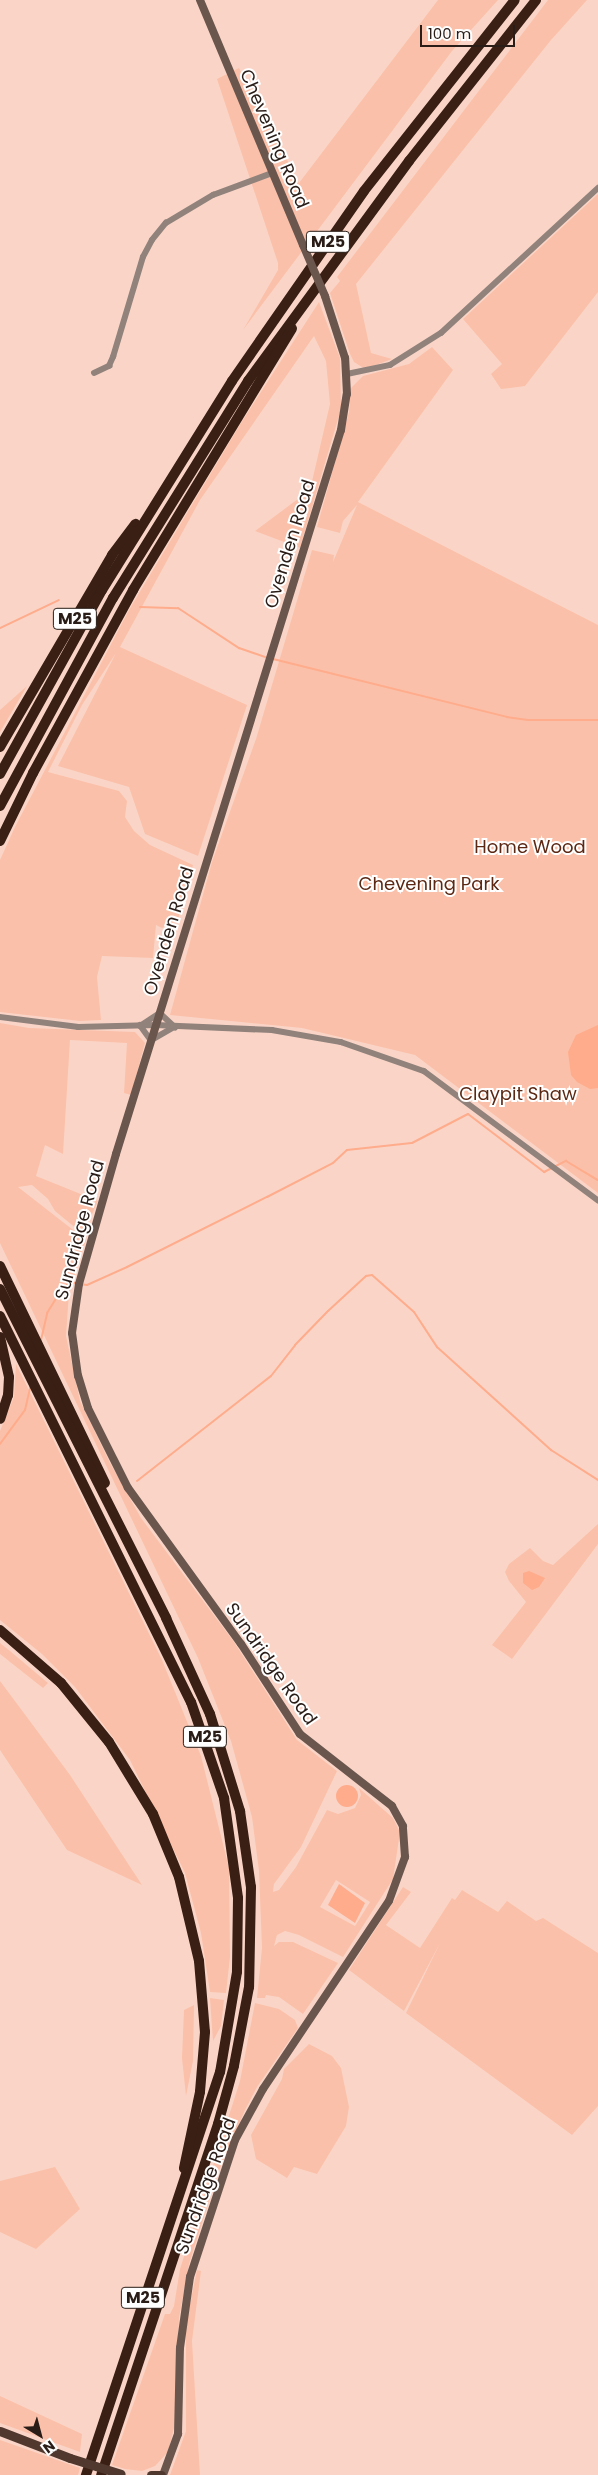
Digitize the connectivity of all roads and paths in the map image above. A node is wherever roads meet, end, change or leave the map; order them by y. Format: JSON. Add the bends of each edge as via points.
{"nodes":[{"id":1,"x":200,"y":0,"type":"edge"},
{"id":2,"x":515,"y":0,"type":"edge"},
{"id":3,"x":536,"y":0,"type":"edge"},
{"id":4,"x":272,"y":173,"type":"junction"},
{"id":5,"x":598,"y":188,"type":"edge"},
{"id":6,"x":310,"y":296,"type":"junction"},
{"id":7,"x":94,"y":373,"type":"dead end"},
{"id":8,"x":347,"y":374,"type":"junction"},
{"id":9,"x":158,"y":496,"type":"junction"},
{"id":10,"x":0,"y":747,"type":"edge"},
{"id":11,"x":0,"y":774,"type":"edge"},
{"id":12,"x":0,"y":806,"type":"edge"},
{"id":13,"x":0,"y":841,"type":"edge"},
{"id":14,"x":160,"y":1013,"type":"junction"},
{"id":15,"x":0,"y":1018,"type":"edge"},
{"id":16,"x":156,"y":1025,"type":"junction"},
{"id":17,"x":140,"y":1026,"type":"junction"},
{"id":18,"x":175,"y":1027,"type":"junction"},
{"id":19,"x":151,"y":1041,"type":"junction"},
{"id":20,"x":598,"y":1200,"type":"edge"},
{"id":21,"x":0,"y":1266,"type":"edge"},
{"id":22,"x":0,"y":1289,"type":"edge"},
{"id":23,"x":0,"y":1316,"type":"edge"},
{"id":24,"x":0,"y":1337,"type":"edge"},
{"id":25,"x":0,"y":1419,"type":"edge"},
{"id":26,"x":136,"y":1558,"type":"junction"},
{"id":27,"x":0,"y":1630,"type":"edge"},
{"id":28,"x":178,"y":2193,"type":"junction"},
{"id":29,"x":0,"y":2431,"type":"edge"},
{"id":30,"x":86,"y":2475,"type":"edge"},
{"id":31,"x":101,"y":2475,"type":"edge"},
{"id":32,"x":122,"y":2475,"type":"edge"},
{"id":33,"x":151,"y":2475,"type":"edge"},
{"id":34,"x":162,"y":2475,"type":"edge"}],
"edges":[{"from":1,"to":4,"type":"main road","name":"Chevening Road"},
{"from":2,"to":9,"type":"highway","number":"M25","via":[[322,250]]},
{"from":3,"to":6,"type":"highway","number":"M25","via":[[428,134]]},
{"from":4,"to":7,"type":"street","via":[[213,195],[166,223],[143,258],[109,366]]},
{"from":4,"to":8,"type":"main road","name":"Chevening Road","bridge":true,"via":[[325,296],[341,342]]},
{"from":5,"to":8,"type":"street","via":[[441,333],[390,365]]},
{"from":6,"to":12,"type":"highway","number":"M25","via":[[253,374],[163,514],[80,657]]},
{"from":6,"to":13,"type":"highway","number":"M25","via":[[133,590],[41,758]]},
{"from":8,"to":14,"type":"main road","name":"Ovenden Road","via":[[341,430]]},
{"from":9,"to":10,"type":"highway","number":"M25","via":[[112,555]]},
{"from":9,"to":11,"type":"highway","number":"M25","via":[[69,647]]},
{"from":14,"to":16,"type":"main road","name":"Ovenden Road"},
{"from":14,"to":17,"type":"street"},
{"from":14,"to":18,"type":"street"},
{"from":15,"to":17,"type":"street","via":[[51,1026]]},
{"from":16,"to":17,"type":"street"},
{"from":16,"to":18,"type":"street"},
{"from":16,"to":19,"type":"main road","name":"Sundridge Road"},
{"from":17,"to":19,"type":"street"},
{"from":18,"to":19,"type":"street"},
{"from":18,"to":20,"type":"street","via":[[304,1033],[409,1064],[477,1108]]},
{"from":19,"to":34,"type":"main road","name":"Sundridge Road","via":[[78,1284],[72,1333],[78,1376],[94,1424],[128,1488],[241,1644],[289,1720],[312,1745],[392,1806],[406,1835],[402,1870],[389,1901],[263,2088],[235,2140],[190,2277],[180,2348],[178,2434]]},
{"from":21,"to":26,"type":"highway","number":"M25","via":[[114,1502]]},
{"from":22,"to":26,"type":"highway","number":"M25"},
{"from":23,"to":28,"type":"highway","number":"M25","via":[[191,1702],[217,1773],[229,1822],[238,1898],[235,1995],[213,2097]]},
{"from":24,"to":25,"type":"highway","via":[[9,1377],[8,1394]]},
{"from":26,"to":31,"type":"highway","number":"M25","via":[[193,1674],[228,1762],[245,1836],[252,1938],[245,2016],[228,2091]]},
{"from":27,"to":28,"type":"highway","number":"M25","via":[[61,1683],[109,1742],[153,1814],[179,1877],[199,1962],[205,2046],[200,2092]]},
{"from":28,"to":30,"type":"highway","number":"M25"},
{"from":29,"to":32,"type":"main road","bridge":true},
{"from":33,"to":34,"type":"main road"}]}
